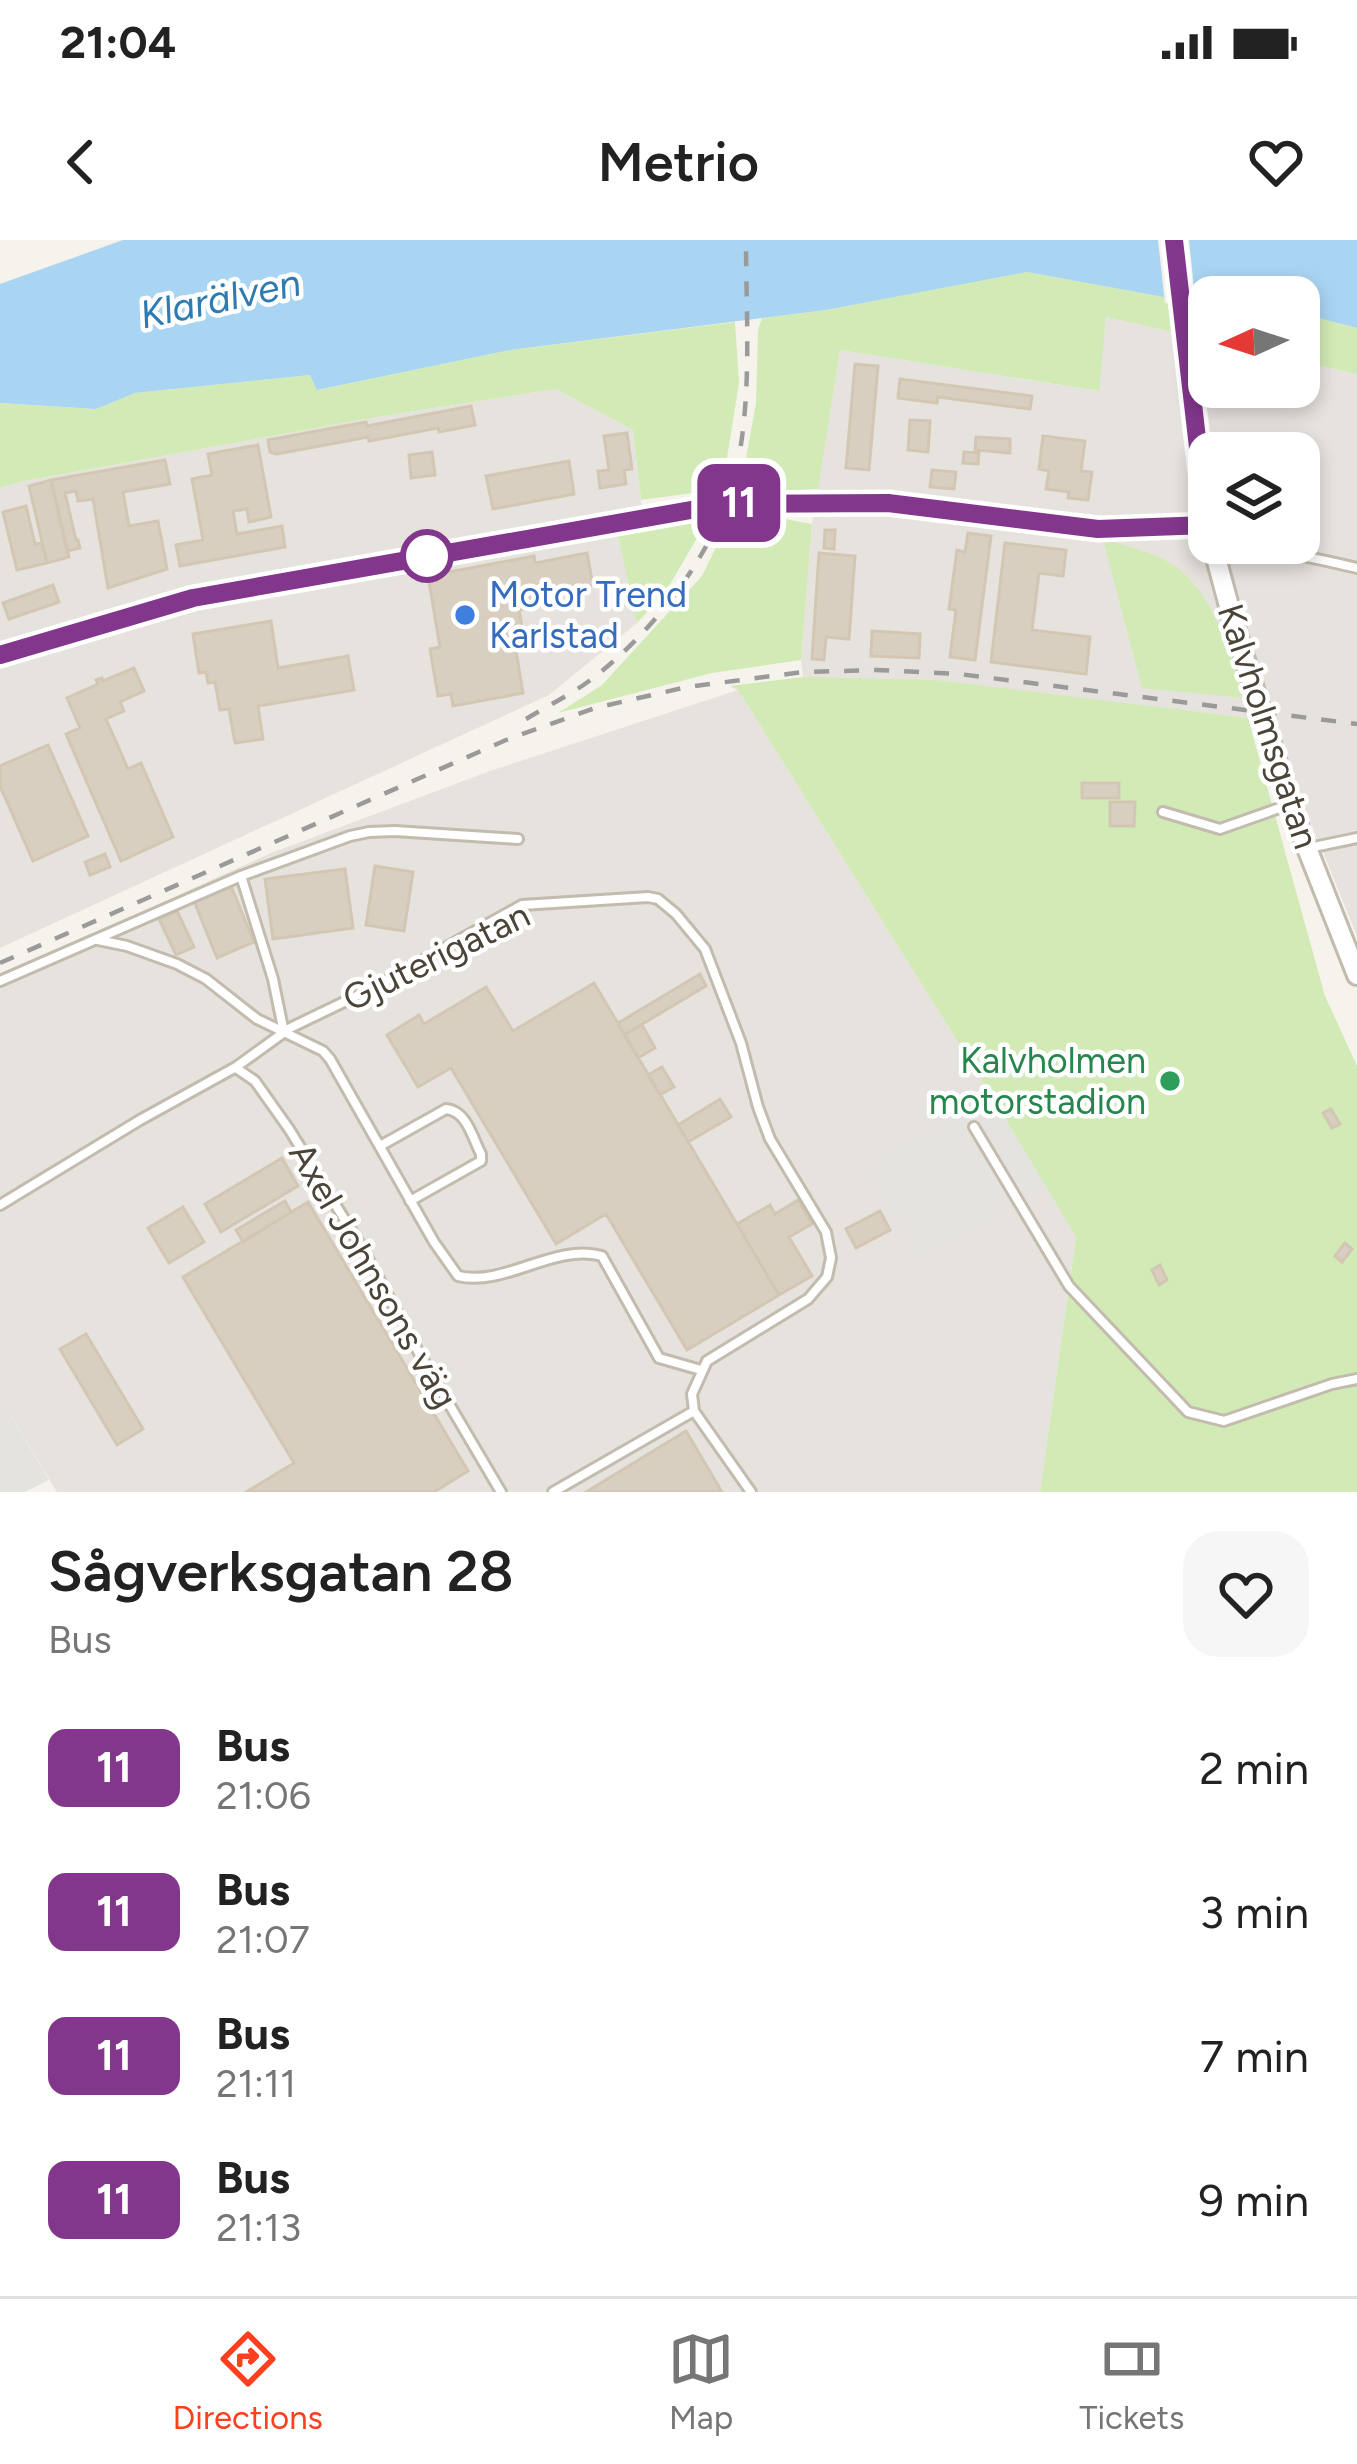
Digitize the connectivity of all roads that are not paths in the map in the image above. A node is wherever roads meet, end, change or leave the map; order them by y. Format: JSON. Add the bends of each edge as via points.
{"nodes":[{"id":1,"x":1174,"y":240,"type":"edge"},
{"id":2,"x":1197,"y":432,"type":"edge"},
{"id":3,"x":1188,"y":537,"type":"edge"},
{"id":4,"x":1320,"y":561,"type":"edge"},
{"id":5,"x":1218,"y":564,"type":"edge"},
{"id":6,"x":1357,"y":568,"type":"edge"},
{"id":7,"x":0,"y":656,"type":"edge"},
{"id":8,"x":1290,"y":805,"type":"junction"},
{"id":9,"x":1163,"y":812,"type":"dead end"},
{"id":10,"x":1357,"y":838,"type":"edge"},
{"id":11,"x":518,"y":839,"type":"dead end"},
{"id":12,"x":1308,"y":848,"type":"junction"},
{"id":13,"x":241,"y":876,"type":"junction"},
{"id":14,"x":98,"y":940,"type":"junction"},
{"id":15,"x":1357,"y":976,"type":"edge"},
{"id":16,"x":0,"y":981,"type":"edge"},
{"id":17,"x":284,"y":1033,"type":"junction"},
{"id":18,"x":236,"y":1067,"type":"junction"},
{"id":19,"x":974,"y":1127,"type":"dead end"},
{"id":20,"x":380,"y":1146,"type":"junction"},
{"id":21,"x":410,"y":1201,"type":"junction"},
{"id":22,"x":0,"y":1205,"type":"edge"},
{"id":23,"x":702,"y":1370,"type":"junction"},
{"id":24,"x":1357,"y":1379,"type":"edge"},
{"id":25,"x":694,"y":1411,"type":"junction"},
{"id":26,"x":502,"y":1492,"type":"edge"},
{"id":27,"x":553,"y":1492,"type":"edge"},
{"id":28,"x":751,"y":1492,"type":"edge"}],
"edges":[{"from":1,"to":2,"type":"street","name":"Kalvholmsgatan"},
{"from":3,"to":7,"type":"street","via":[[888,503],[725,504],[193,598]]},
{"from":4,"to":6,"type":"lane"},
{"from":5,"to":8,"type":"street","name":"Kalvholmsgatan"},
{"from":8,"to":9,"type":"lane","via":[[1220,829]]},
{"from":8,"to":12,"type":"street","name":"Kalvholmsgatan"},
{"from":10,"to":12,"type":"lane"},
{"from":11,"to":13,"type":"lane","via":[[369,832]]},
{"from":12,"to":15,"type":"street","name":"Kalvholmsgatan"},
{"from":13,"to":14,"type":"lane"},
{"from":13,"to":17,"type":"lane"},
{"from":14,"to":16,"type":"lane"},
{"from":14,"to":17,"type":"lane","via":[[206,979]]},
{"from":17,"to":18,"type":"lane","name":"Gjuterigatan"},
{"from":17,"to":20,"type":"lane","via":[[330,1058]]},
{"from":17,"to":23,"type":"lane","name":"Gjuterigatan","via":[[522,905],[658,899],[705,949],[770,1138],[830,1248],[820,1288]]},
{"from":18,"to":22,"type":"lane","name":"Gjuterigatan"},
{"from":18,"to":26,"type":"lane","name":"Axel Johnsons väg","via":[[289,1129]]},
{"from":19,"to":24,"type":"lane","via":[[1069,1286],[1188,1412],[1224,1421]]},
{"from":20,"to":21,"type":"lane"},
{"from":20,"to":21,"type":"lane","via":[[446,1109],[462,1116],[481,1161]]},
{"from":21,"to":23,"type":"lane","via":[[458,1276],[574,1253],[602,1256],[659,1358]]},
{"from":23,"to":25,"type":"lane"},
{"from":25,"to":27,"type":"lane"},
{"from":25,"to":28,"type":"lane"}]}
